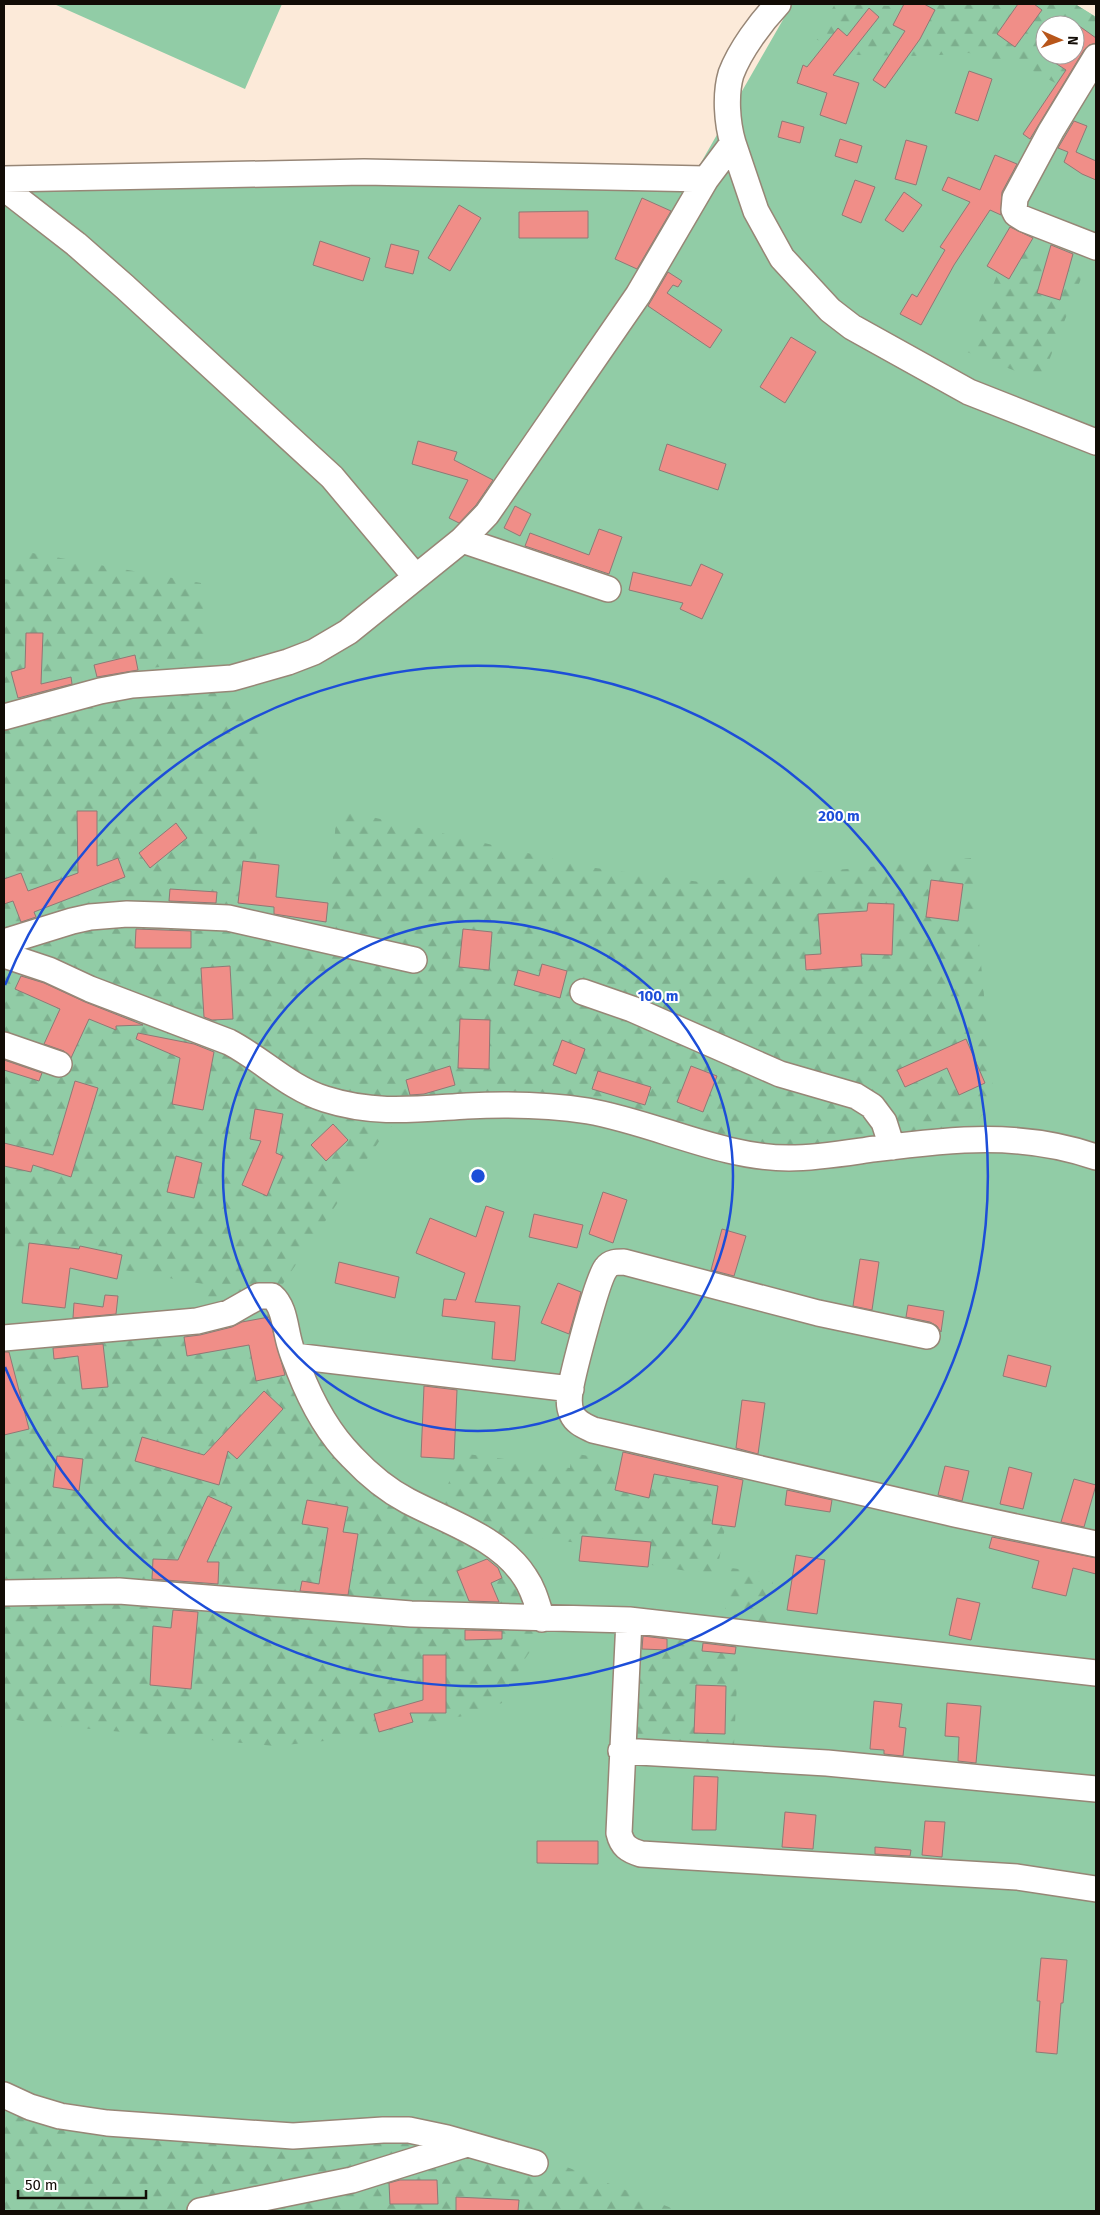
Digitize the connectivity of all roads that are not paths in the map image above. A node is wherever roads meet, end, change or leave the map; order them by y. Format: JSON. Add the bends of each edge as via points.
{"nodes":[{"id":1,"x":778,"y":4,"type":"edge"},
{"id":2,"x":1096,"y":57,"type":"edge"},
{"id":3,"x":733,"y":143,"type":"junction"},
{"id":4,"x":4,"y":179,"type":"edge"},
{"id":5,"x":706,"y":179,"type":"junction"},
{"id":6,"x":4,"y":188,"type":"edge"},
{"id":7,"x":1096,"y":247,"type":"edge"},
{"id":8,"x":1096,"y":442,"type":"edge"},
{"id":9,"x":462,"y":540,"type":"junction"},
{"id":10,"x":415,"y":576,"type":"junction"},
{"id":11,"x":608,"y":589,"type":"dead end"},
{"id":12,"x":4,"y":717,"type":"edge"},
{"id":13,"x":4,"y":942,"type":"edge"},
{"id":14,"x":4,"y":955,"type":"edge"},
{"id":15,"x":414,"y":960,"type":"dead end"},
{"id":16,"x":583,"y":992,"type":"dead end"},
{"id":17,"x":4,"y":1045,"type":"edge"},
{"id":18,"x":60,"y":1064,"type":"dead end"},
{"id":19,"x":892,"y":1147,"type":"junction"},
{"id":20,"x":1096,"y":1157,"type":"edge"},
{"id":21,"x":927,"y":1336,"type":"dead end"},
{"id":22,"x":4,"y":1338,"type":"edge"},
{"id":23,"x":294,"y":1356,"type":"junction"},
{"id":24,"x":571,"y":1388,"type":"junction"},
{"id":25,"x":1096,"y":1544,"type":"edge"},
{"id":26,"x":4,"y":1593,"type":"edge"},
{"id":27,"x":542,"y":1619,"type":"junction"},
{"id":28,"x":629,"y":1620,"type":"junction"},
{"id":29,"x":1096,"y":1673,"type":"edge"},
{"id":30,"x":621,"y":1751,"type":"junction"},
{"id":31,"x":1096,"y":1789,"type":"edge"},
{"id":32,"x":1096,"y":1889,"type":"edge"},
{"id":33,"x":4,"y":2095,"type":"edge"},
{"id":34,"x":467,"y":2144,"type":"junction"},
{"id":35,"x":535,"y":2163,"type":"dead end"},
{"id":36,"x":200,"y":2211,"type":"edge"}],
"edges":[{"from":1,"to":3,"type":"street","via":[[757,29],[731,75],[728,104]]},
{"from":2,"to":7,"type":"street","via":[[1051,131],[1014,204],[1016,214],[1024,220]]},
{"from":3,"to":5,"type":"street"},
{"from":3,"to":8,"type":"street","via":[[756,211],[782,258],[830,310],[852,328],[969,392]]},
{"from":4,"to":5,"type":"street","via":[[364,172]]},
{"from":5,"to":9,"type":"street","via":[[638,295],[488,514]]},
{"from":6,"to":10,"type":"street","via":[[125,287],[332,477]]},
{"from":9,"to":10,"type":"street"},
{"from":9,"to":11,"type":"street"},
{"from":10,"to":12,"type":"street","via":[[331,643],[288,662],[232,678],[132,685],[100,691]]},
{"from":13,"to":15,"type":"street","via":[[72,920],[127,914],[160,915],[228,918]]},
{"from":14,"to":19,"type":"street","via":[[228,1042],[249,1052],[301,1089],[327,1100],[400,1111],[484,1106],[566,1108],[640,1123],[735,1151],[776,1158]]},
{"from":16,"to":19,"type":"street","via":[[632,1009],[780,1074],[856,1096],[872,1106],[884,1122]]},
{"from":17,"to":18,"type":"street"},
{"from":19,"to":20,"type":"street","via":[[995,1138],[1047,1143]]},
{"from":21,"to":24,"type":"street","via":[[618,1262],[607,1266],[604,1272]]},
{"from":22,"to":23,"type":"street","via":[[203,1320],[229,1313],[252,1298],[265,1295],[272,1296],[280,1306]]},
{"from":23,"to":24,"type":"street"},
{"from":23,"to":27,"type":"street","via":[[318,1410],[345,1450],[363,1469],[407,1500],[506,1555],[528,1582]]},
{"from":24,"to":25,"type":"street","via":[[571,1413],[582,1425],[593,1430]]},
{"from":26,"to":27,"type":"street","via":[[119,1591],[401,1613]]},
{"from":27,"to":28,"type":"street"},
{"from":28,"to":29,"type":"street"},
{"from":28,"to":30,"type":"street"},
{"from":30,"to":31,"type":"street","via":[[827,1763]]},
{"from":30,"to":32,"type":"street","via":[[618,1833],[624,1846],[635,1853],[1017,1877]]},
{"from":33,"to":34,"type":"street","via":[[60,2116],[107,2123],[293,2136],[409,2130]]},
{"from":34,"to":35,"type":"street"},
{"from":34,"to":36,"type":"street","via":[[352,2180]]}]}
